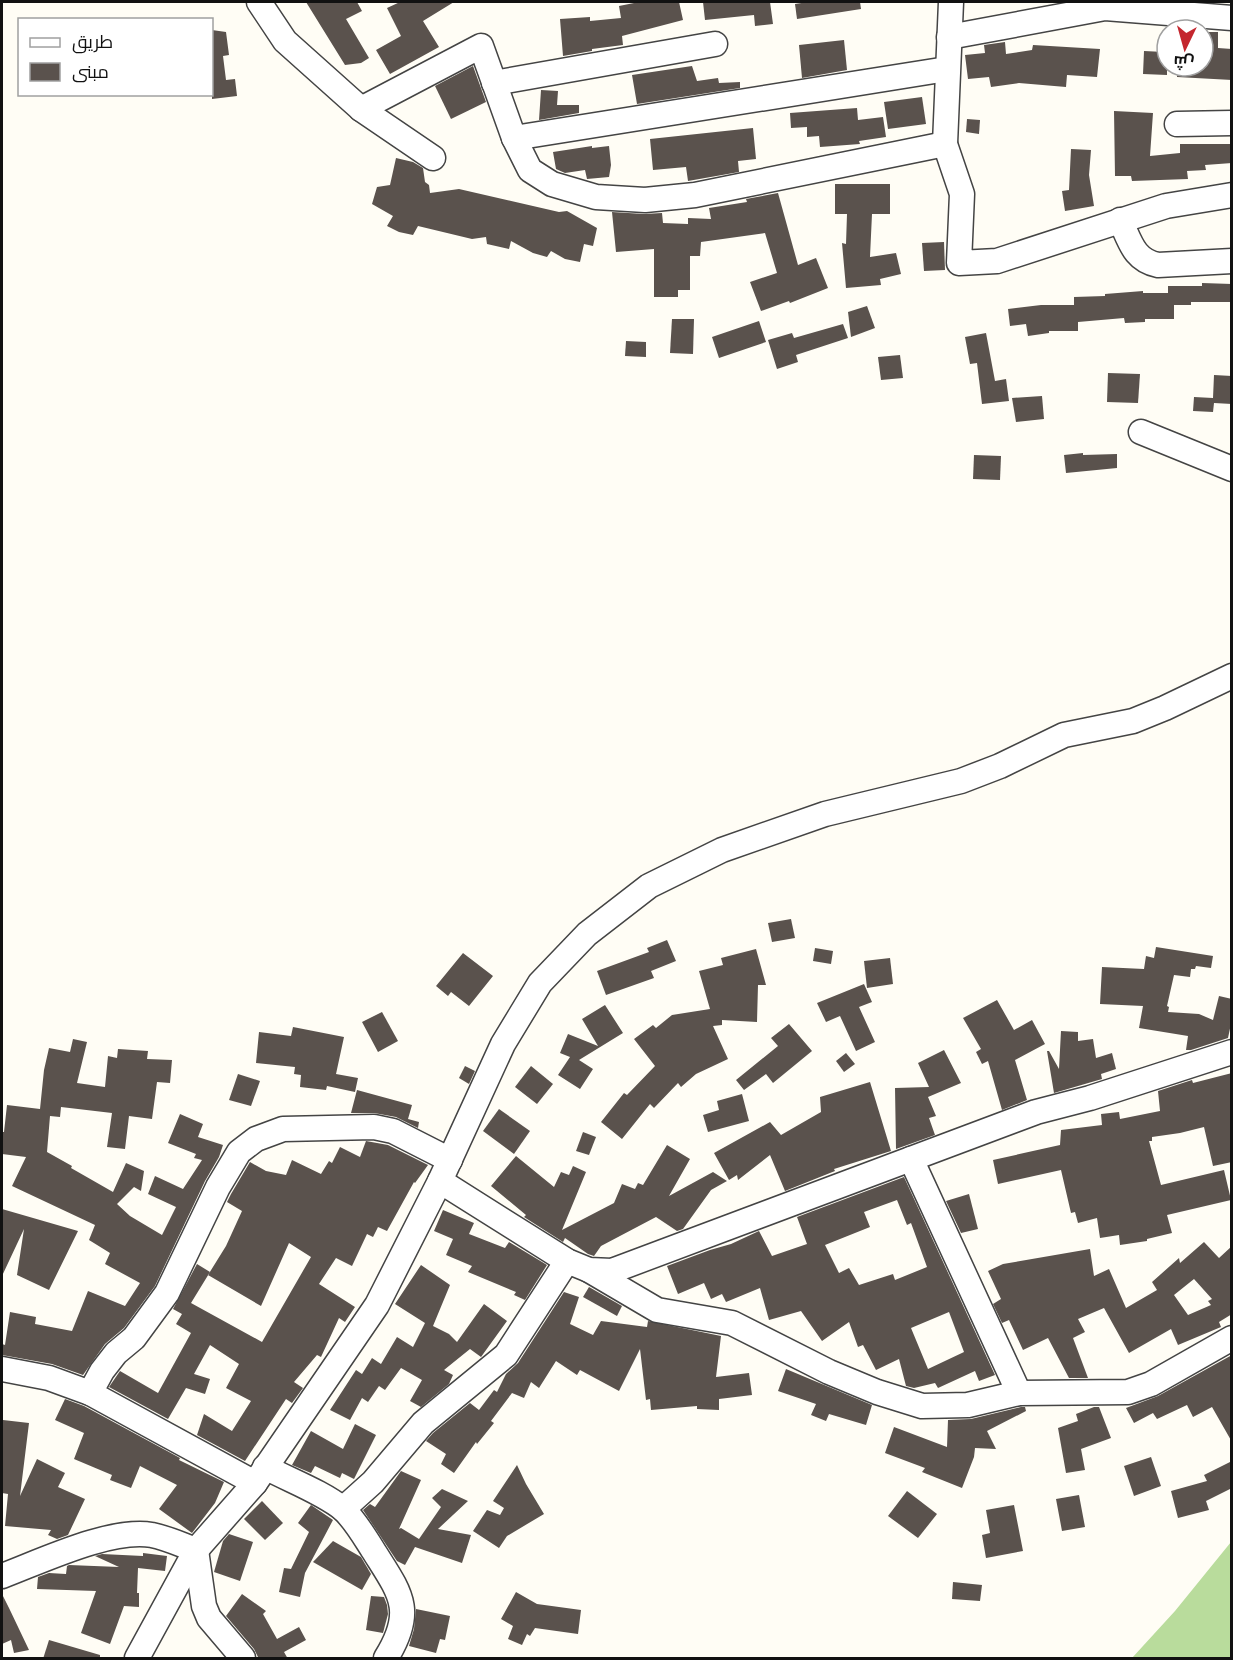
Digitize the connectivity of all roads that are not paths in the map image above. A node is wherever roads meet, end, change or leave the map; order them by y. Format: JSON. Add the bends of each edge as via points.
{"nodes":[{"id":1,"x":259,"y":2,"type":"edge"},
{"id":2,"x":951,"y":2,"type":"edge"},
{"id":3,"x":1232,"y":18,"type":"edge"},
{"id":4,"x":949,"y":37,"type":"junction"},
{"id":5,"x":715,"y":44,"type":"dead end"},
{"id":6,"x":947,"y":69,"type":"junction"},
{"id":7,"x":494,"y":83,"type":"junction"},
{"id":8,"x":361,"y":109,"type":"junction"},
{"id":9,"x":1232,"y":123,"type":"edge"},
{"id":10,"x":1177,"y":124,"type":"dead end"},
{"id":11,"x":514,"y":138,"type":"junction"},
{"id":12,"x":945,"y":144,"type":"junction"},
{"id":13,"x":433,"y":158,"type":"dead end"},
{"id":14,"x":1232,"y":195,"type":"edge"},
{"id":15,"x":1120,"y":220,"type":"junction"},
{"id":16,"x":1232,"y":261,"type":"edge"},
{"id":17,"x":1141,"y":432,"type":"dead end"},
{"id":18,"x":1232,"y":469,"type":"edge"},
{"id":19,"x":1232,"y":676,"type":"edge"},
{"id":20,"x":1232,"y":1052,"type":"edge"},
{"id":21,"x":911,"y":1159,"type":"junction"},
{"id":22,"x":445,"y":1170,"type":"junction"},
{"id":23,"x":578,"y":1265,"type":"junction"},
{"id":24,"x":1232,"y":1338,"type":"edge"},
{"id":25,"x":2,"y":1369,"type":"edge"},
{"id":26,"x":90,"y":1393,"type":"junction"},
{"id":27,"x":1019,"y":1393,"type":"junction"},
{"id":28,"x":260,"y":1475,"type":"junction"},
{"id":29,"x":343,"y":1509,"type":"junction"},
{"id":30,"x":196,"y":1550,"type":"junction"},
{"id":31,"x":2,"y":1576,"type":"edge"},
{"id":32,"x":137,"y":1659,"type":"edge"},
{"id":33,"x":243,"y":1659,"type":"edge"},
{"id":34,"x":386,"y":1659,"type":"edge"}],
"edges":[{"from":1,"to":8,"type":"street","via":[[285,41]]},
{"from":2,"to":4,"type":"street"},
{"from":3,"to":4,"type":"street","via":[[1105,8]]},
{"from":4,"to":6,"type":"street"},
{"from":5,"to":7,"type":"street"},
{"from":6,"to":11,"type":"street"},
{"from":6,"to":12,"type":"street"},
{"from":7,"to":8,"type":"street","via":[[481,46]]},
{"from":7,"to":11,"type":"street"},
{"from":8,"to":13,"type":"street"},
{"from":9,"to":10,"type":"street"},
{"from":11,"to":12,"type":"street","via":[[530,170],[552,184],[596,197],[645,200],[695,195]]},
{"from":12,"to":15,"type":"street","via":[[962,194],[959,263],[997,261]]},
{"from":14,"to":15,"type":"street","via":[[1166,206]]},
{"from":15,"to":16,"type":"street","via":[[1137,255],[1146,263]]},
{"from":17,"to":18,"type":"street"},
{"from":19,"to":22,"type":"street","via":[[1133,721],[1064,735],[961,780],[825,814],[722,850],[649,886],[587,934],[540,983],[503,1044]]},
{"from":20,"to":21,"type":"street","via":[[1036,1112]]},
{"from":21,"to":23,"type":"street","via":[[612,1271]]},
{"from":21,"to":27,"type":"street"},
{"from":22,"to":23,"type":"street"},
{"from":22,"to":26,"type":"street","via":[[393,1131],[374,1127],[283,1129],[256,1139],[239,1152],[229,1169],[167,1293],[134,1338],[102,1371]]},
{"from":22,"to":28,"type":"street","via":[[377,1305]]},
{"from":23,"to":27,"type":"street","via":[[657,1310],[732,1323],[829,1372],[921,1406],[968,1405]]},
{"from":23,"to":29,"type":"street","via":[[506,1355],[423,1423],[373,1482]]},
{"from":24,"to":27,"type":"street","via":[[1151,1384],[1128,1392]]},
{"from":25,"to":26,"type":"street","via":[[49,1377]]},
{"from":26,"to":28,"type":"street"},
{"from":28,"to":29,"type":"street"},
{"from":28,"to":30,"type":"street"},
{"from":29,"to":34,"type":"street","via":[[401,1596],[403,1614],[397,1641]]},
{"from":30,"to":31,"type":"street","via":[[154,1535],[131,1533],[105,1538]]},
{"from":30,"to":32,"type":"street"},
{"from":30,"to":33,"type":"street","via":[[209,1618]]}]}
